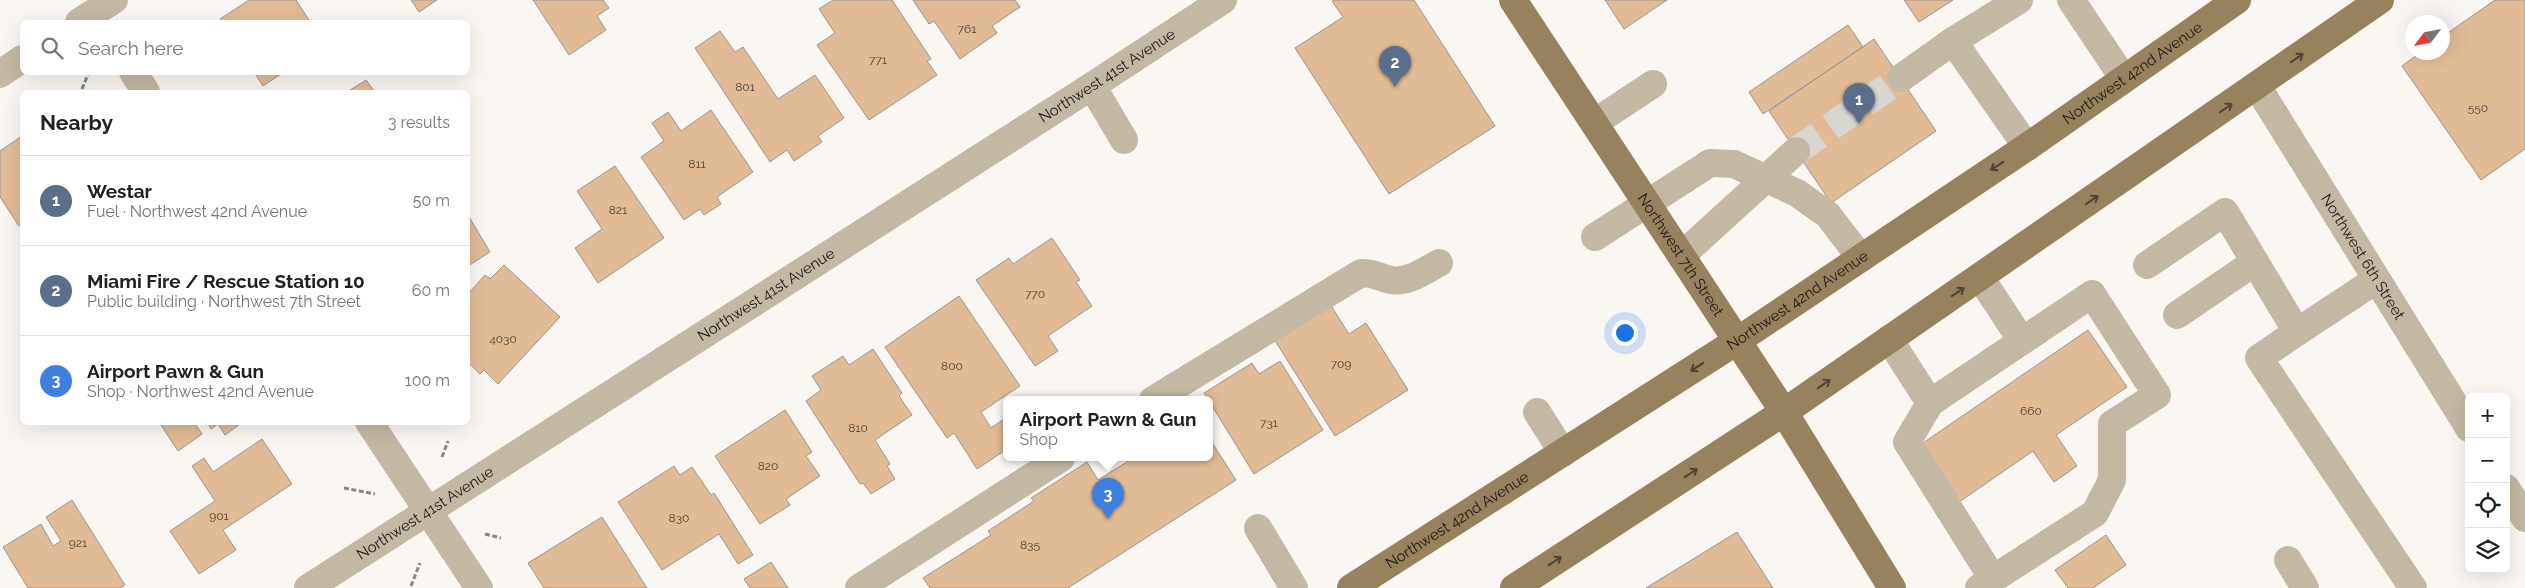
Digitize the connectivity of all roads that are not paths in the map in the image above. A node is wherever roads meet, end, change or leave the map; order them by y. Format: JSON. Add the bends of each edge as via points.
{"nodes":[{"id":1,"x":1223,"y":0,"type":"edge"},
{"id":2,"x":1513,"y":0,"type":"edge"},
{"id":3,"x":2019,"y":0,"type":"edge"},
{"id":4,"x":2071,"y":0,"type":"edge"},
{"id":5,"x":2237,"y":0,"type":"edge"},
{"id":6,"x":2380,"y":0,"type":"edge"},
{"id":7,"x":1953,"y":41,"type":"junction"},
{"id":8,"x":20,"y":60,"type":"edge"},
{"id":9,"x":0,"y":74,"type":"edge"},
{"id":10,"x":135,"y":75,"type":"edge"},
{"id":11,"x":1901,"y":78,"type":"tunnel mouth"},
{"id":12,"x":2124,"y":79,"type":"junction"},
{"id":13,"x":1654,"y":84,"type":"dead end"},
{"id":14,"x":1092,"y":86,"type":"junction"},
{"id":15,"x":2257,"y":86,"type":"junction"},
{"id":16,"x":145,"y":90,"type":"edge"},
{"id":17,"x":1594,"y":123,"type":"junction"},
{"id":18,"x":1124,"y":140,"type":"dead end"},
{"id":19,"x":2027,"y":147,"type":"junction"},
{"id":20,"x":1796,"y":150,"type":"tunnel mouth"},
{"id":21,"x":1765,"y":178,"type":"junction"},
{"id":22,"x":1647,"y":203,"type":"junction"},
{"id":23,"x":1595,"y":237,"type":"dead end"},
{"id":24,"x":1681,"y":256,"type":"junction"},
{"id":25,"x":1860,"y":257,"type":"junction"},
{"id":26,"x":2255,"y":262,"type":"junction"},
{"id":27,"x":1439,"y":263,"type":"dead end"},
{"id":28,"x":2148,"y":265,"type":"dead end"},
{"id":29,"x":1980,"y":277,"type":"junction"},
{"id":30,"x":2376,"y":280,"type":"junction"},
{"id":31,"x":2177,"y":315,"type":"dead end"},
{"id":32,"x":2297,"y":332,"type":"junction"},
{"id":33,"x":1889,"y":339,"type":"junction"},
{"id":34,"x":1738,"y":341,"type":"junction"},
{"id":35,"x":2022,"y":341,"type":"junction"},
{"id":36,"x":1161,"y":396,"type":"edge"},
{"id":37,"x":1930,"y":403,"type":"junction"},
{"id":38,"x":1537,"y":412,"type":"dead end"},
{"id":39,"x":1784,"y":412,"type":"junction"},
{"id":40,"x":2465,"y":422,"type":"edge"},
{"id":41,"x":371,"y":425,"type":"edge"},
{"id":42,"x":1563,"y":453,"type":"junction"},
{"id":43,"x":1057,"y":461,"type":"edge"},
{"id":44,"x":2510,"y":494,"type":"edge"},
{"id":45,"x":428,"y":511,"type":"junction"},
{"id":46,"x":2525,"y":518,"type":"edge"},
{"id":47,"x":1258,"y":528,"type":"dead end"},
{"id":48,"x":2288,"y":560,"type":"dead end"},
{"id":49,"x":1986,"y":584,"type":"edge"},
{"id":50,"x":308,"y":588,"type":"edge"},
{"id":51,"x":479,"y":588,"type":"edge"},
{"id":52,"x":859,"y":588,"type":"edge"},
{"id":53,"x":1294,"y":588,"type":"edge"},
{"id":54,"x":1351,"y":588,"type":"edge"},
{"id":55,"x":1514,"y":588,"type":"edge"},
{"id":56,"x":1892,"y":588,"type":"edge"},
{"id":57,"x":2305,"y":588,"type":"edge"},
{"id":58,"x":2413,"y":588,"type":"edge"}],
"edges":[{"from":1,"to":14,"type":"street","name":"Northwest 41st Avenue"},
{"from":2,"to":17,"type":"main road","name":"Northwest 7th Street"},
{"from":3,"to":7,"type":"street"},
{"from":4,"to":12,"type":"street"},
{"from":5,"to":12,"type":"main road","name":"Northwest 42nd Avenue"},
{"from":15,"to":6,"type":"main road","one_way":true},
{"from":7,"to":11,"type":"street"},
{"from":7,"to":19,"type":"street"},
{"from":8,"to":9,"type":"street"},
{"from":10,"to":16,"type":"street"},
{"from":12,"to":19,"type":"main road","name":"Northwest 42nd Avenue"},
{"from":13,"to":17,"type":"street"},
{"from":14,"to":18,"type":"street"},
{"from":14,"to":45,"type":"street","name":"Northwest 41st Avenue"},
{"from":29,"to":15,"type":"main road","one_way":true},
{"from":15,"to":30,"type":"street","name":"Northwest 6th Street"},
{"from":17,"to":22,"type":"main road","name":"Northwest 7th Street"},
{"from":19,"to":25,"type":"main road","name":"Northwest 42nd Avenue","one_way":true},
{"from":20,"to":21,"type":"street"},
{"from":21,"to":22,"type":"street","via":[[1734,164],[1710,162]]},
{"from":21,"to":24,"type":"street"},
{"from":21,"to":25,"type":"street","via":[[1797,193],[1828,215]]},
{"from":22,"to":23,"type":"street"},
{"from":22,"to":24,"type":"main road","name":"Northwest 7th Street"},
{"from":24,"to":34,"type":"main road","name":"Northwest 7th Street"},
{"from":25,"to":34,"type":"main road","name":"Northwest 42nd Avenue"},
{"from":26,"to":28,"type":"street","via":[[2225,212]]},
{"from":26,"to":31,"type":"street"},
{"from":26,"to":32,"type":"street"},
{"from":27,"to":36,"type":"street","via":[[1407,280],[1361,273]]},
{"from":33,"to":29,"type":"main road","one_way":true},
{"from":29,"to":35,"type":"street"},
{"from":30,"to":32,"type":"street"},
{"from":30,"to":40,"type":"street","name":"Northwest 6th Street"},
{"from":32,"to":58,"type":"street","via":[[2259,358]]},
{"from":33,"to":37,"type":"street"},
{"from":39,"to":33,"type":"main road","one_way":true},
{"from":34,"to":39,"type":"main road","name":"Northwest 7th Street"},
{"from":34,"to":42,"type":"main road","name":"Northwest 42nd Avenue","one_way":true},
{"from":35,"to":37,"type":"street"},
{"from":35,"to":49,"type":"street","via":[[2092,294],[2157,395],[2112,424],[2112,480],[2095,512]]},
{"from":37,"to":49,"type":"street","via":[[1907,442]]},
{"from":38,"to":42,"type":"street"},
{"from":55,"to":39,"type":"main road","one_way":true},
{"from":39,"to":56,"type":"main road","name":"Northwest 7th Street"},
{"from":41,"to":45,"type":"street"},
{"from":42,"to":54,"type":"main road","name":"Northwest 42nd Avenue"},
{"from":43,"to":52,"type":"street"},
{"from":44,"to":46,"type":"street"},
{"from":45,"to":50,"type":"street","name":"Northwest 41st Avenue"},
{"from":45,"to":51,"type":"street"},
{"from":47,"to":53,"type":"street"},
{"from":48,"to":57,"type":"street"}]}
